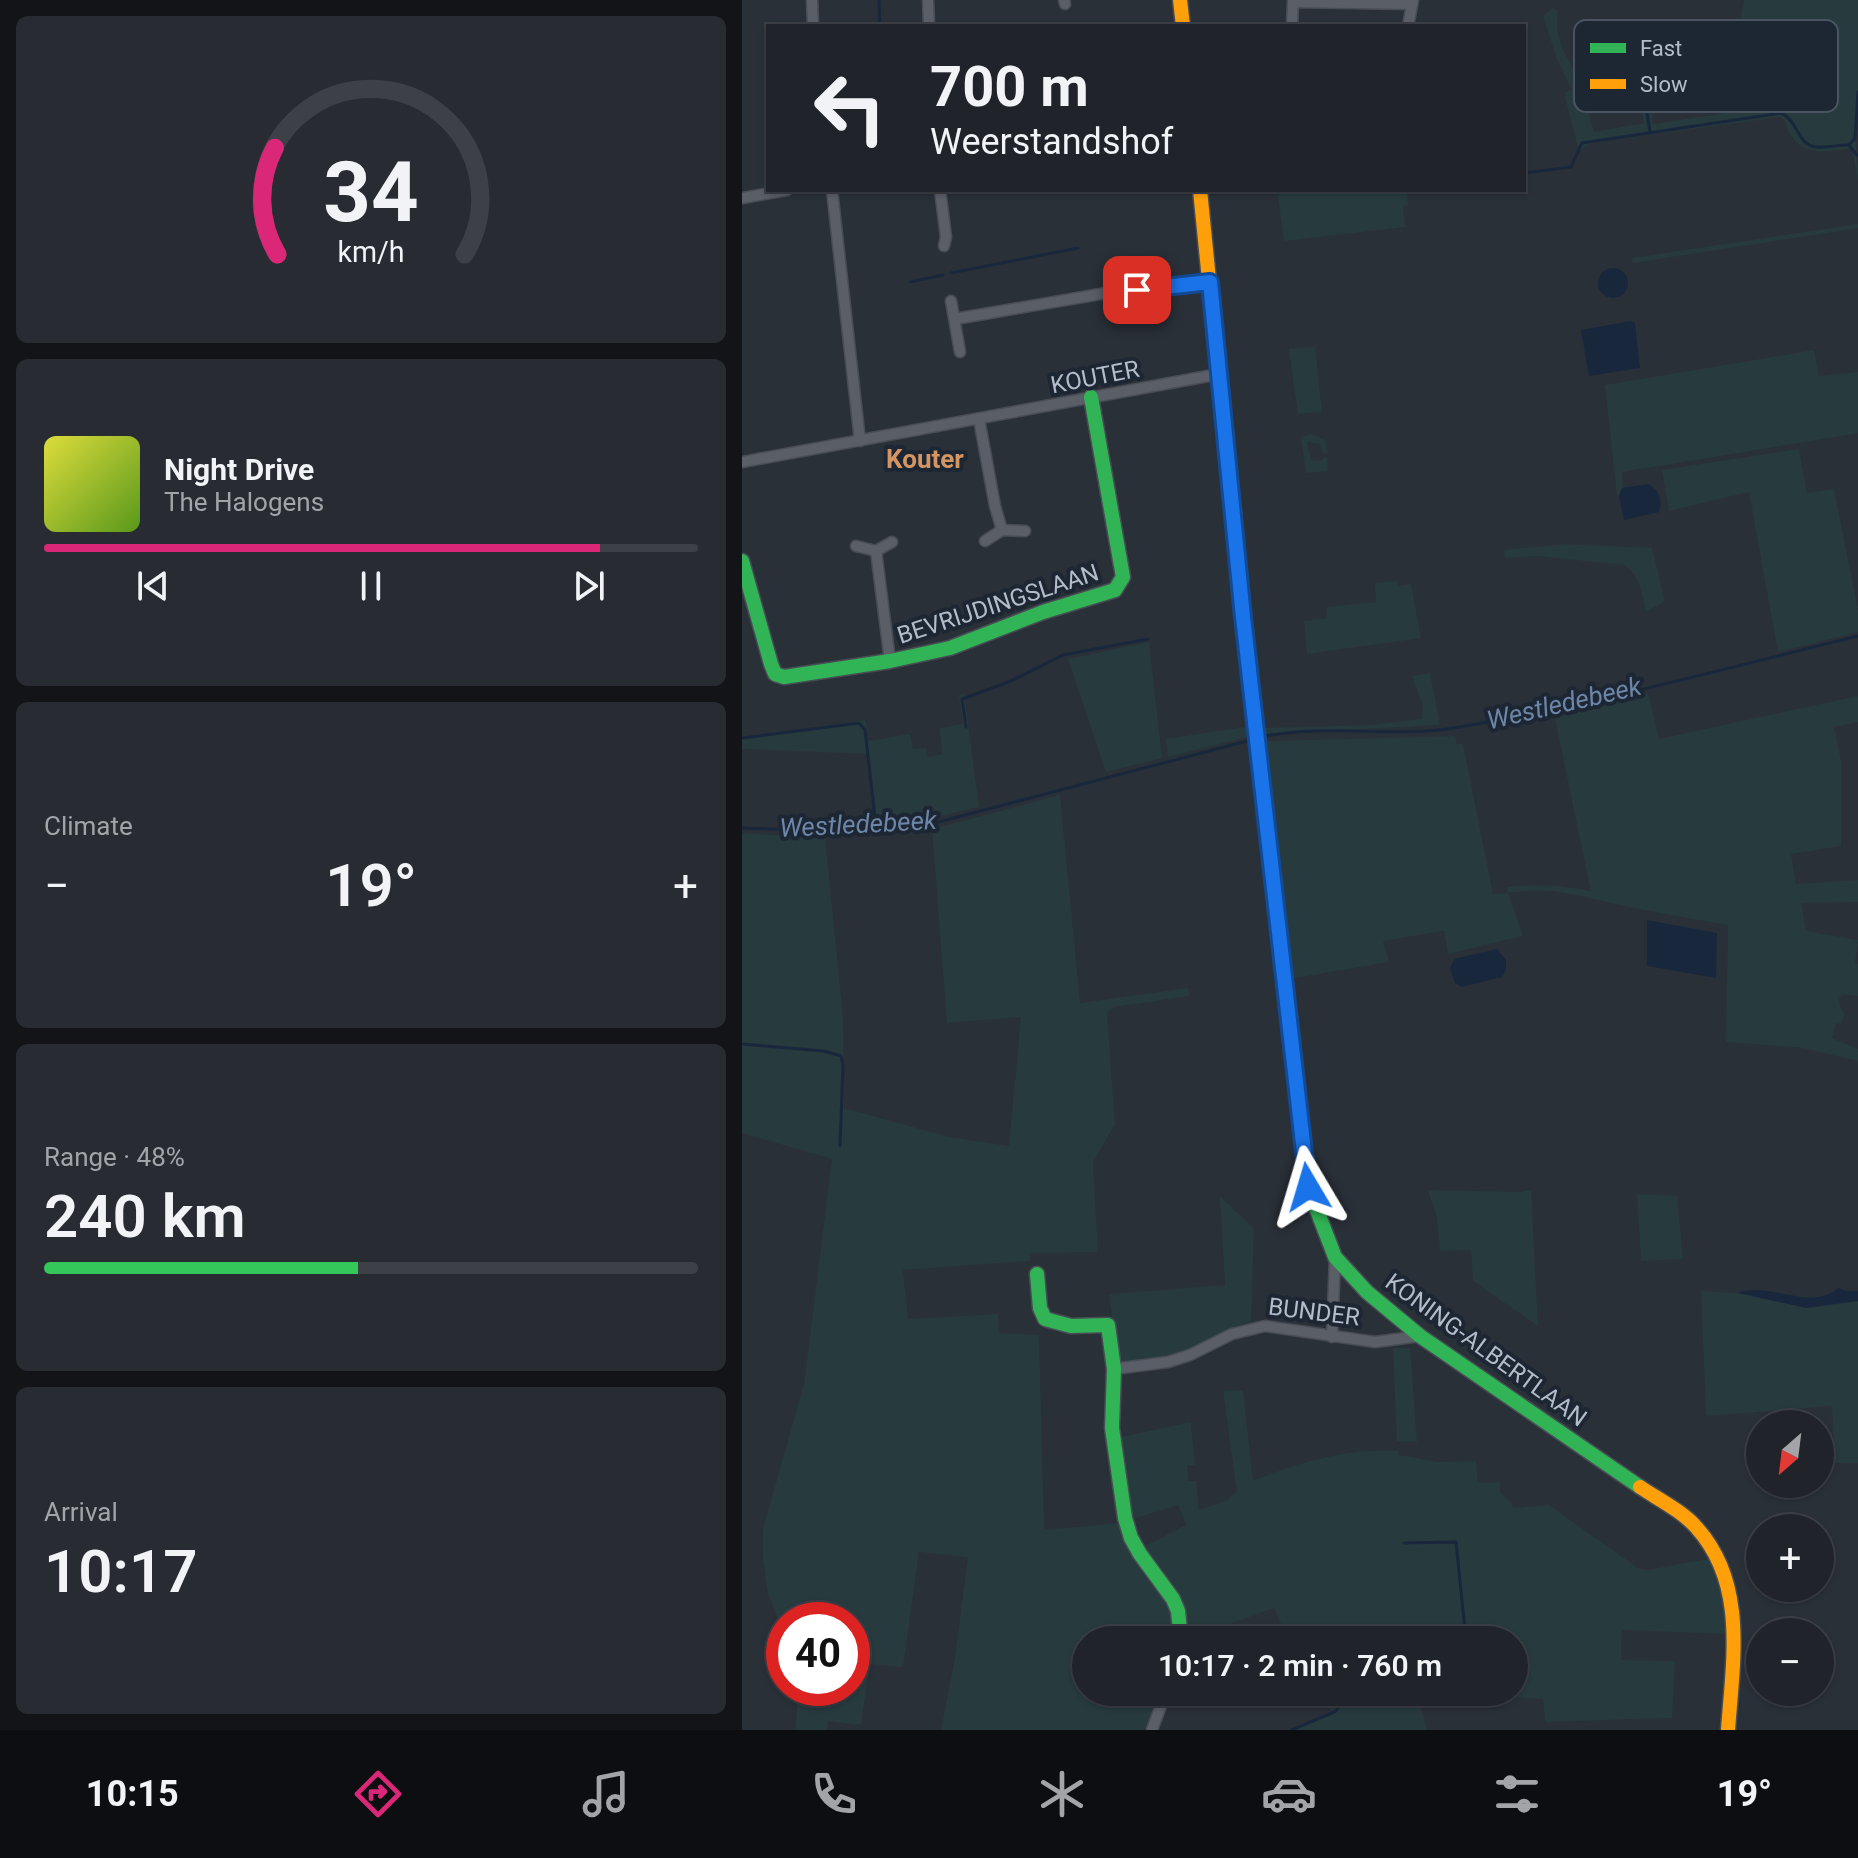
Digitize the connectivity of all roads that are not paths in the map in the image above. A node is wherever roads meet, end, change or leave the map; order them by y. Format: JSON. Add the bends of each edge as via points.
{"nodes":[{"id":1,"x":812,"y":0,"type":"edge"},
{"id":2,"x":928,"y":0,"type":"edge"},
{"id":3,"x":1180,"y":0,"type":"edge"},
{"id":4,"x":1293,"y":1,"type":"edge"},
{"id":5,"x":1412,"y":2,"type":"edge"},
{"id":6,"x":813,"y":24,"type":"edge"},
{"id":7,"x":929,"y":24,"type":"edge"},
{"id":8,"x":1183,"y":24,"type":"edge"},
{"id":9,"x":1292,"y":24,"type":"edge"},
{"id":10,"x":1408,"y":24,"type":"edge"},
{"id":11,"x":776,"y":192,"type":"edge"},
{"id":12,"x":832,"y":192,"type":"edge"},
{"id":13,"x":940,"y":192,"type":"edge"},
{"id":14,"x":1200,"y":192,"type":"edge"},
{"id":15,"x":742,"y":198,"type":"edge"},
{"id":16,"x":944,"y":246,"type":"dead end"},
{"id":17,"x":1210,"y":282,"type":"junction"},
{"id":18,"x":951,"y":301,"type":"dead end"},
{"id":19,"x":955,"y":319,"type":"junction"},
{"id":20,"x":960,"y":352,"type":"dead end"},
{"id":21,"x":1219,"y":374,"type":"junction"},
{"id":22,"x":1091,"y":397,"type":"junction"},
{"id":23,"x":979,"y":419,"type":"junction"},
{"id":24,"x":860,"y":441,"type":"junction"},
{"id":25,"x":742,"y":462,"type":"edge"},
{"id":26,"x":1002,"y":530,"type":"junction"},
{"id":27,"x":1025,"y":531,"type":"dead end"},
{"id":28,"x":985,"y":541,"type":"dead end"},
{"id":29,"x":892,"y":542,"type":"dead end"},
{"id":30,"x":856,"y":546,"type":"dead end"},
{"id":31,"x":876,"y":551,"type":"junction"},
{"id":32,"x":742,"y":561,"type":"edge"},
{"id":33,"x":890,"y":661,"type":"junction"},
{"id":34,"x":1335,"y":1257,"type":"junction"},
{"id":35,"x":1037,"y":1274,"type":"dead end"},
{"id":36,"x":1420,"y":1336,"type":"junction"},
{"id":37,"x":1332,"y":1337,"type":"junction"},
{"id":38,"x":1114,"y":1369,"type":"junction"},
{"id":39,"x":1180,"y":1626,"type":"edge"},
{"id":40,"x":1161,"y":1706,"type":"edge"},
{"id":41,"x":1152,"y":1730,"type":"edge"},
{"id":42,"x":1728,"y":1730,"type":"edge"}],
"edges":[{"from":1,"to":6,"type":"street"},
{"from":2,"to":7,"type":"street"},
{"from":3,"to":8,"type":"street"},
{"from":4,"to":5,"type":"street"},
{"from":4,"to":9,"type":"street"},
{"from":5,"to":10,"type":"street"},
{"from":11,"to":15,"type":"street"},
{"from":12,"to":24,"type":"street"},
{"from":13,"to":16,"type":"street"},
{"from":14,"to":17,"type":"street","name":"KONING-ALBERTLAAN"},
{"from":17,"to":19,"type":"street","via":[[1112,292]]},
{"from":17,"to":21,"type":"street","name":"KONING-ALBERTLAAN"},
{"from":18,"to":19,"type":"street"},
{"from":19,"to":20,"type":"street"},
{"from":21,"to":22,"type":"street","name":"KOUTER"},
{"from":21,"to":34,"type":"street","name":"KONING-ALBERTLAAN","via":[[1308,1187]]},
{"from":22,"to":23,"type":"street","name":"KOUTER"},
{"from":22,"to":33,"type":"street","name":"BEVRIJDINGSLAAN","via":[[1123,577],[1118,587],[950,648]]},
{"from":23,"to":24,"type":"street","name":"KOUTER"},
{"from":23,"to":26,"type":"street"},
{"from":24,"to":25,"type":"street","name":"KOUTER"},
{"from":26,"to":27,"type":"street"},
{"from":26,"to":28,"type":"street"},
{"from":29,"to":31,"type":"street"},
{"from":30,"to":31,"type":"street"},
{"from":31,"to":33,"type":"street","name":"BEVRIJDINGSLAAN"},
{"from":32,"to":33,"type":"street","name":"BEVRIJDINGSLAAN","via":[[775,674]]},
{"from":34,"to":36,"type":"street","name":"KONING-ALBERTLAAN"},
{"from":34,"to":37,"type":"street"},
{"from":35,"to":38,"type":"street","via":[[1044,1318],[1055,1324],[1108,1325]]},
{"from":36,"to":37,"type":"street","name":"BUNDER","via":[[1375,1342]]},
{"from":36,"to":42,"type":"street","name":"KONING-ALBERTLAAN","via":[[1694,1524],[1712,1543],[1731,1593]]},
{"from":37,"to":38,"type":"street","name":"BUNDER","via":[[1283,1327],[1250,1328],[1168,1362]]},
{"from":38,"to":39,"type":"street","via":[[1112,1428],[1125,1518],[1140,1554],[1173,1599]]},
{"from":40,"to":41,"type":"street"}]}
